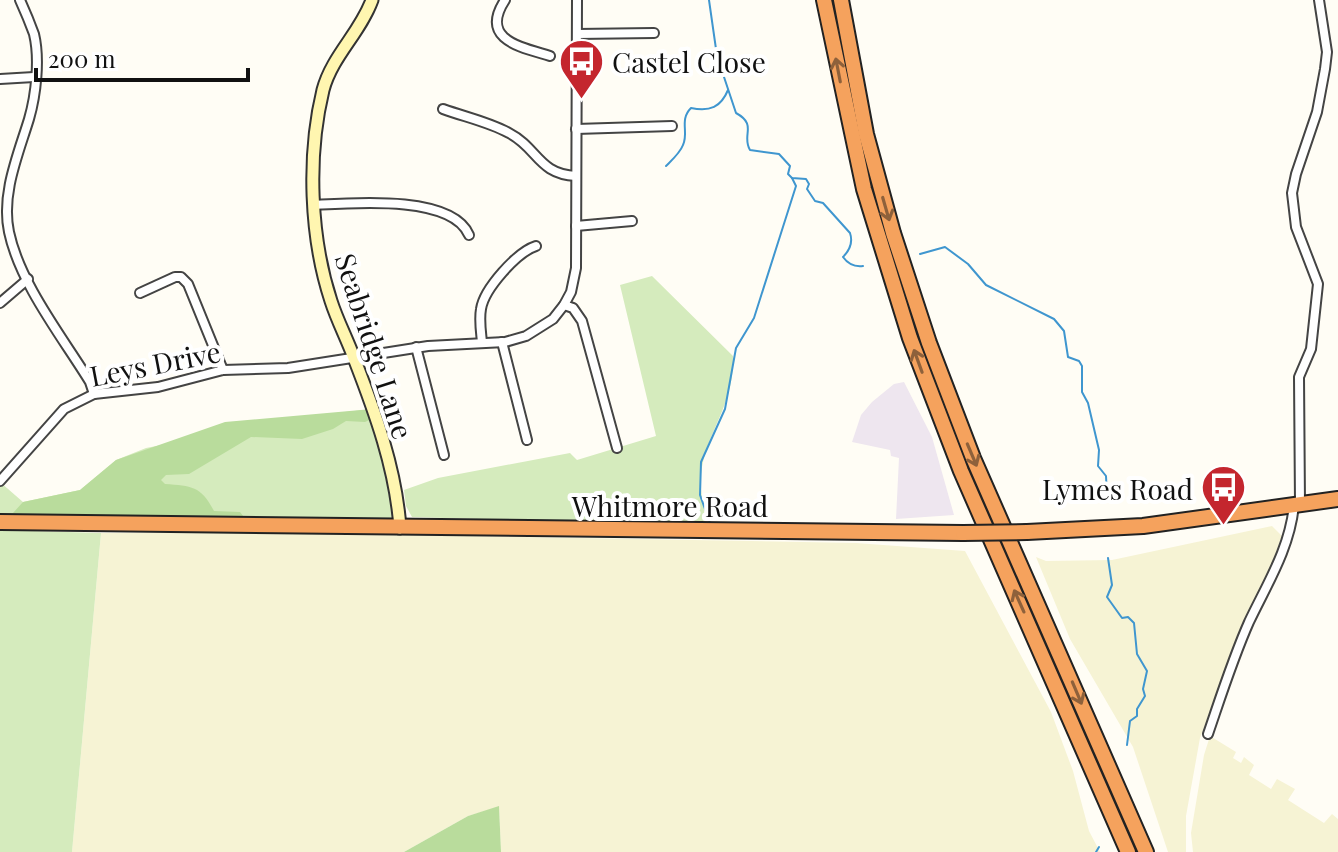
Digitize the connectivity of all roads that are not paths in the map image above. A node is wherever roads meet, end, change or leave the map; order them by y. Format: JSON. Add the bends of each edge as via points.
{"nodes":[{"id":1,"x":20,"y":0,"type":"edge"},
{"id":2,"x":372,"y":0,"type":"edge"},
{"id":3,"x":505,"y":0,"type":"edge"},
{"id":4,"x":577,"y":0,"type":"edge"},
{"id":5,"x":824,"y":0,"type":"edge"},
{"id":6,"x":841,"y":0,"type":"edge"},
{"id":7,"x":1319,"y":0,"type":"edge"},
{"id":8,"x":654,"y":33,"type":"dead end"},
{"id":9,"x":577,"y":34,"type":"junction"},
{"id":10,"x":550,"y":56,"type":"dead end"},
{"id":11,"x":34,"y":77,"type":"junction"},
{"id":12,"x":0,"y":79,"type":"edge"},
{"id":13,"x":443,"y":109,"type":"dead end"},
{"id":14,"x":672,"y":126,"type":"dead end"},
{"id":15,"x":576,"y":129,"type":"junction"},
{"id":16,"x":576,"y":176,"type":"junction"},
{"id":17,"x":314,"y":205,"type":"junction"},
{"id":18,"x":632,"y":221,"type":"dead end"},
{"id":19,"x":576,"y":226,"type":"junction"},
{"id":20,"x":469,"y":235,"type":"dead end"},
{"id":21,"x":536,"y":246,"type":"dead end"},
{"id":22,"x":28,"y":279,"type":"junction"},
{"id":23,"x":140,"y":293,"type":"dead end"},
{"id":24,"x":0,"y":303,"type":"edge"},
{"id":25,"x":564,"y":305,"type":"junction"},
{"id":26,"x":482,"y":342,"type":"junction"},
{"id":27,"x":502,"y":342,"type":"junction"},
{"id":28,"x":416,"y":347,"type":"junction"},
{"id":29,"x":353,"y":356,"type":"junction"},
{"id":30,"x":223,"y":370,"type":"junction"},
{"id":31,"x":94,"y":394,"type":"junction"},
{"id":32,"x":527,"y":440,"type":"dead end"},
{"id":33,"x":617,"y":448,"type":"dead end"},
{"id":34,"x":444,"y":455,"type":"dead end"},
{"id":35,"x":0,"y":481,"type":"edge"},
{"id":36,"x":1338,"y":499,"type":"edge"},
{"id":37,"x":1297,"y":505,"type":"junction"},
{"id":38,"x":0,"y":522,"type":"edge"},
{"id":39,"x":400,"y":528,"type":"junction"},
{"id":40,"x":1208,"y":734,"type":"dead end"},
{"id":41,"x":1128,"y":852,"type":"edge"},
{"id":42,"x":1146,"y":852,"type":"edge"}],
"edges":[{"from":1,"to":11,"type":"street","via":[[34,35]]},
{"from":2,"to":17,"type":"street","name":"Seabridge Lane","via":[[323,91]]},
{"from":3,"to":10,"type":"street","via":[[496,23],[501,35],[509,43]]},
{"from":4,"to":9,"type":"street"},
{"from":41,"to":5,"type":"highway","one_way":true,"via":[[961,471],[910,338],[864,189]]},
{"from":6,"to":42,"type":"highway","one_way":true,"via":[[866,134],[929,343],[983,482]]},
{"from":7,"to":37,"type":"street","via":[[1325,69],[1292,193],[1296,227],[1318,284],[1311,349],[1299,377]]},
{"from":8,"to":9,"type":"street"},
{"from":9,"to":15,"type":"street"},
{"from":11,"to":12,"type":"street"},
{"from":11,"to":22,"type":"street","via":[[30,115],[8,197],[8,230]]},
{"from":13,"to":16,"type":"street","via":[[513,135],[543,165],[562,176]]},
{"from":14,"to":15,"type":"street"},
{"from":15,"to":16,"type":"street"},
{"from":16,"to":19,"type":"street"},
{"from":17,"to":20,"type":"street","via":[[375,203],[441,211]]},
{"from":17,"to":29,"type":"street","name":"Seabridge Lane","via":[[315,237],[331,302]]},
{"from":18,"to":19,"type":"street"},
{"from":19,"to":25,"type":"street","via":[[576,268]]},
{"from":21,"to":26,"type":"street","via":[[516,258],[481,305]]},
{"from":22,"to":24,"type":"street"},
{"from":22,"to":31,"type":"street"},
{"from":23,"to":30,"type":"street","via":[[181,277]]},
{"from":25,"to":27,"type":"street","name":"Leys Drive","via":[[539,329]]},
{"from":25,"to":33,"type":"street","via":[[582,321]]},
{"from":26,"to":27,"type":"street","name":"Leys Drive"},
{"from":26,"to":28,"type":"street","name":"Leys Drive"},
{"from":27,"to":32,"type":"street"},
{"from":28,"to":29,"type":"street","name":"Leys Drive"},
{"from":28,"to":34,"type":"street"},
{"from":29,"to":30,"type":"street","name":"Leys Drive","via":[[288,368]]},
{"from":29,"to":39,"type":"street","name":"Seabridge Lane","via":[[382,434]]},
{"from":30,"to":31,"type":"street","name":"Leys Drive","via":[[158,387]]},
{"from":31,"to":35,"type":"street","name":"Leys Drive","via":[[64,409]]},
{"from":36,"to":37,"type":"highway","name":"Whitmore Road"},
{"from":37,"to":39,"type":"highway","name":"Whitmore Road","bridge":true,"via":[[1143,526],[1027,532]]},
{"from":37,"to":40,"type":"street"},
{"from":38,"to":39,"type":"highway","name":"Whitmore Road"}]}
